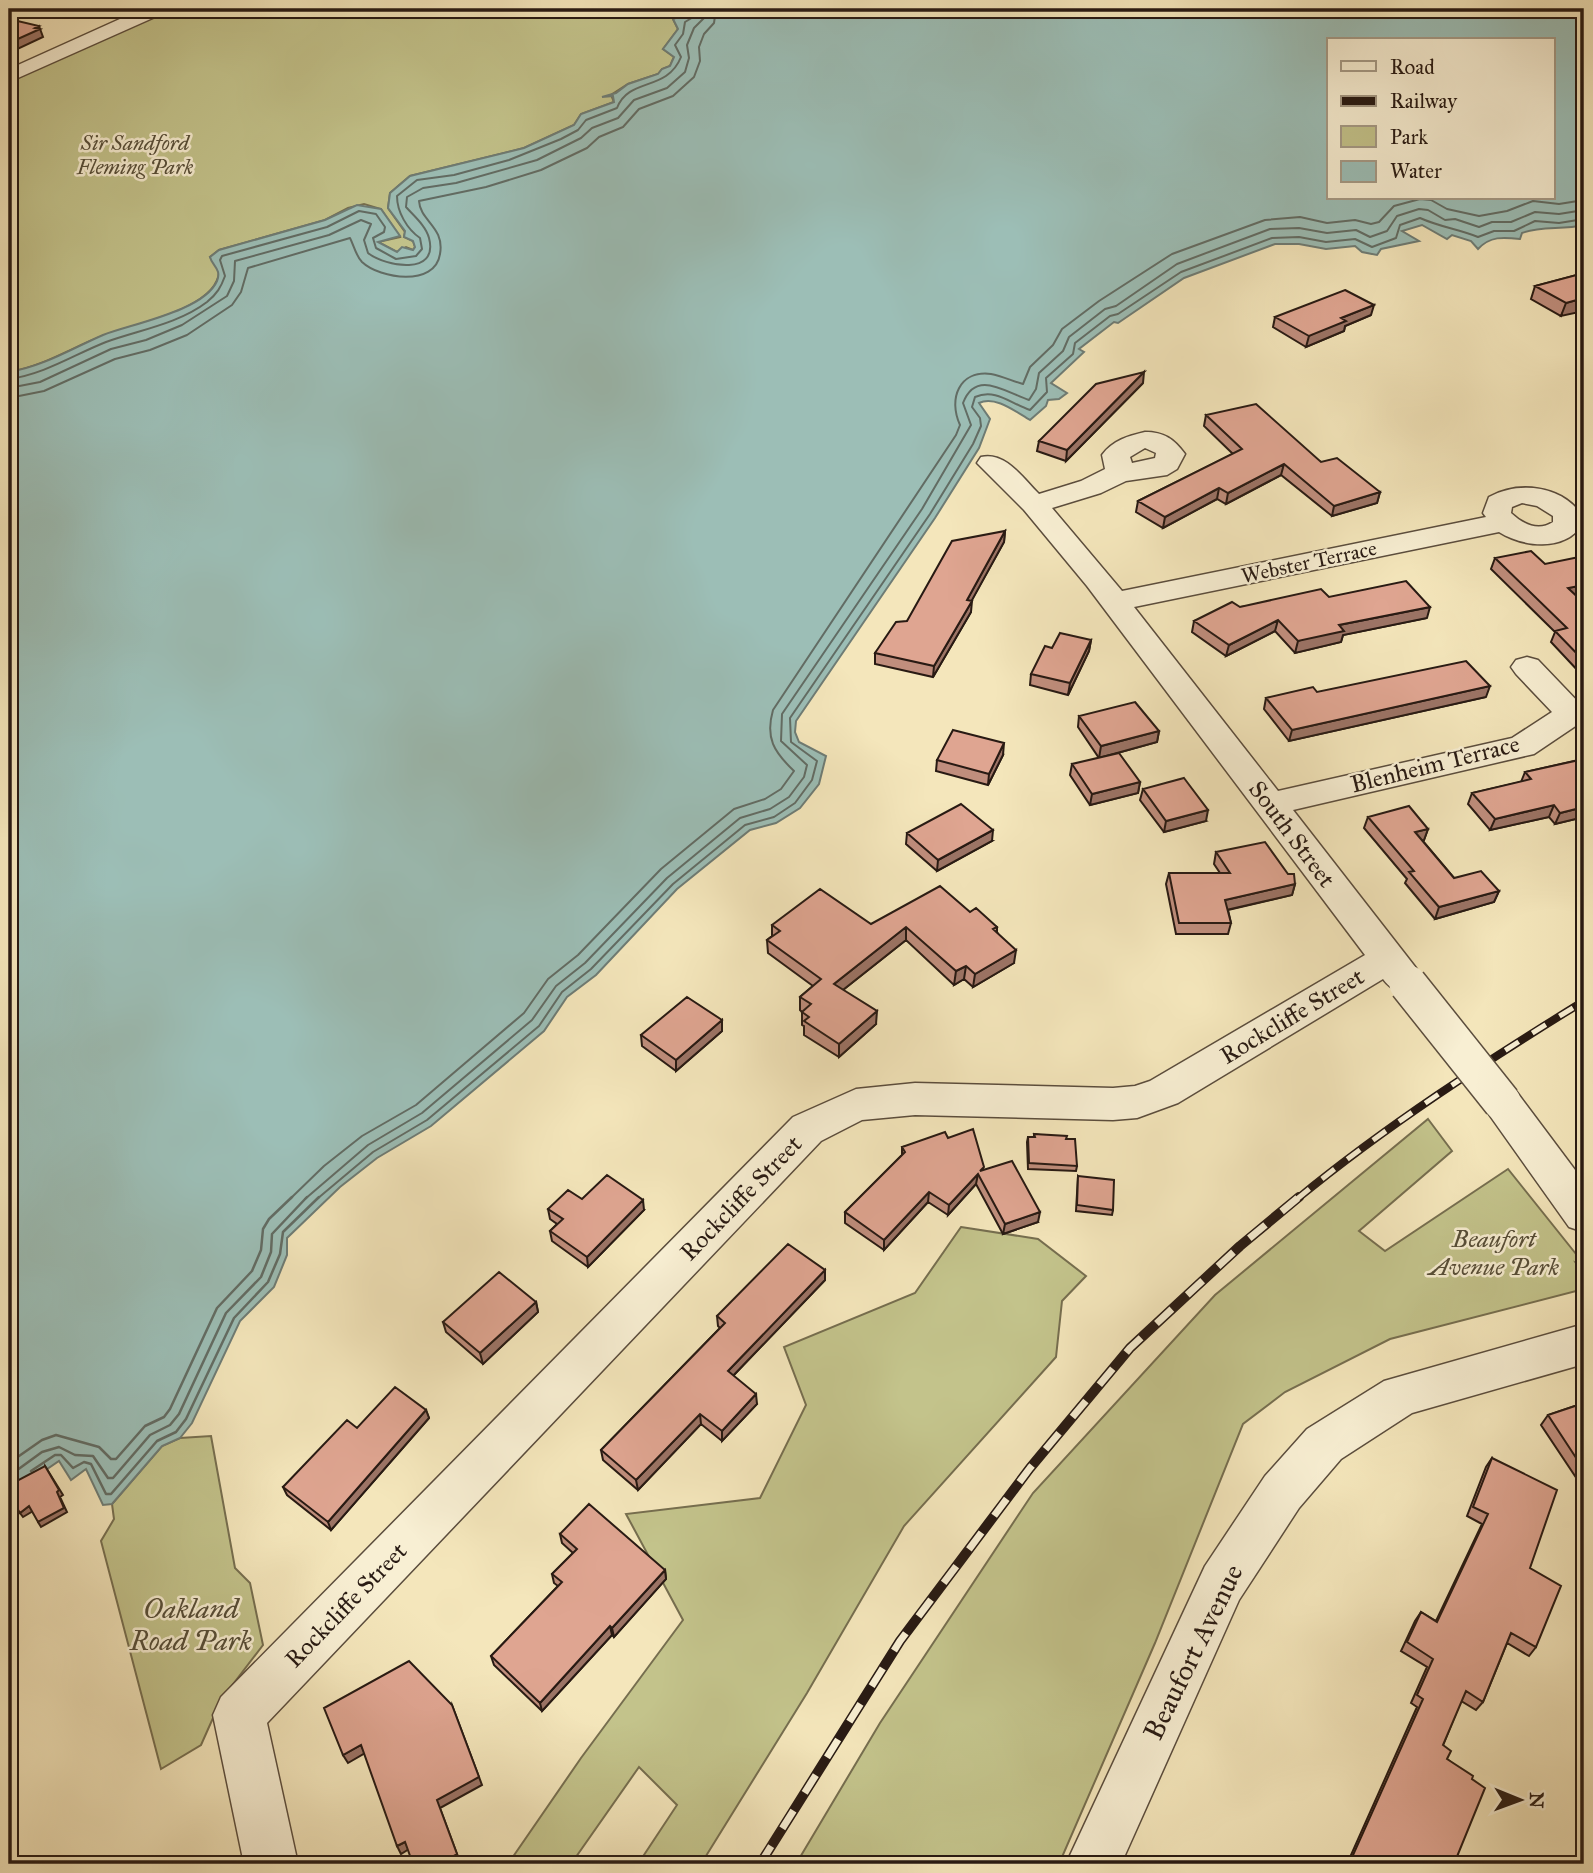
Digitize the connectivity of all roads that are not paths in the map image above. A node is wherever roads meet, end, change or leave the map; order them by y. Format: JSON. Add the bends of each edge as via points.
{"nodes":[{"id":1,"x":157,"y":9,"type":"edge"},
{"id":2,"x":9,"y":76,"type":"edge"},
{"id":3,"x":991,"y":463,"type":"dead end"},
{"id":4,"x":1120,"y":473,"type":"dead end"},
{"id":5,"x":1034,"y":504,"type":"junction"},
{"id":6,"x":1504,"y":523,"type":"dead end"},
{"id":7,"x":1114,"y":601,"type":"junction"},
{"id":8,"x":1527,"y":667,"type":"dead end"},
{"id":9,"x":1270,"y":804,"type":"junction"},
{"id":10,"x":1398,"y":972,"type":"junction"},
{"id":11,"x":1584,"y":1214,"type":"edge"},
{"id":12,"x":1584,"y":1344,"type":"edge"},
{"id":13,"x":271,"y":1864,"type":"edge"},
{"id":14,"x":1093,"y":1864,"type":"edge"}],
"edges":[{"from":1,"to":2,"type":"street"},
{"from":3,"to":5,"type":"street","name":"South Street"},
{"from":4,"to":5,"type":"street"},
{"from":5,"to":7,"type":"street","name":"South Street"},
{"from":6,"to":7,"type":"street","name":"Webster Terrace"},
{"from":7,"to":9,"type":"street","name":"South Street"},
{"from":8,"to":9,"type":"street","name":"Blenheim Terrace","via":[[1572,714],[1522,746]]},
{"from":9,"to":10,"type":"street","name":"South Street"},
{"from":10,"to":11,"type":"street","name":"South Street","bridge":true},
{"from":10,"to":13,"type":"street","name":"Rockcliffe Street","via":[[1137,1102],[915,1099],[856,1105],[807,1129],[239,1715]]},
{"from":12,"to":14,"type":"street","name":"Beaufort Avenue","via":[[1400,1396],[1324,1444],[1282,1492],[1222,1583]]}]}
